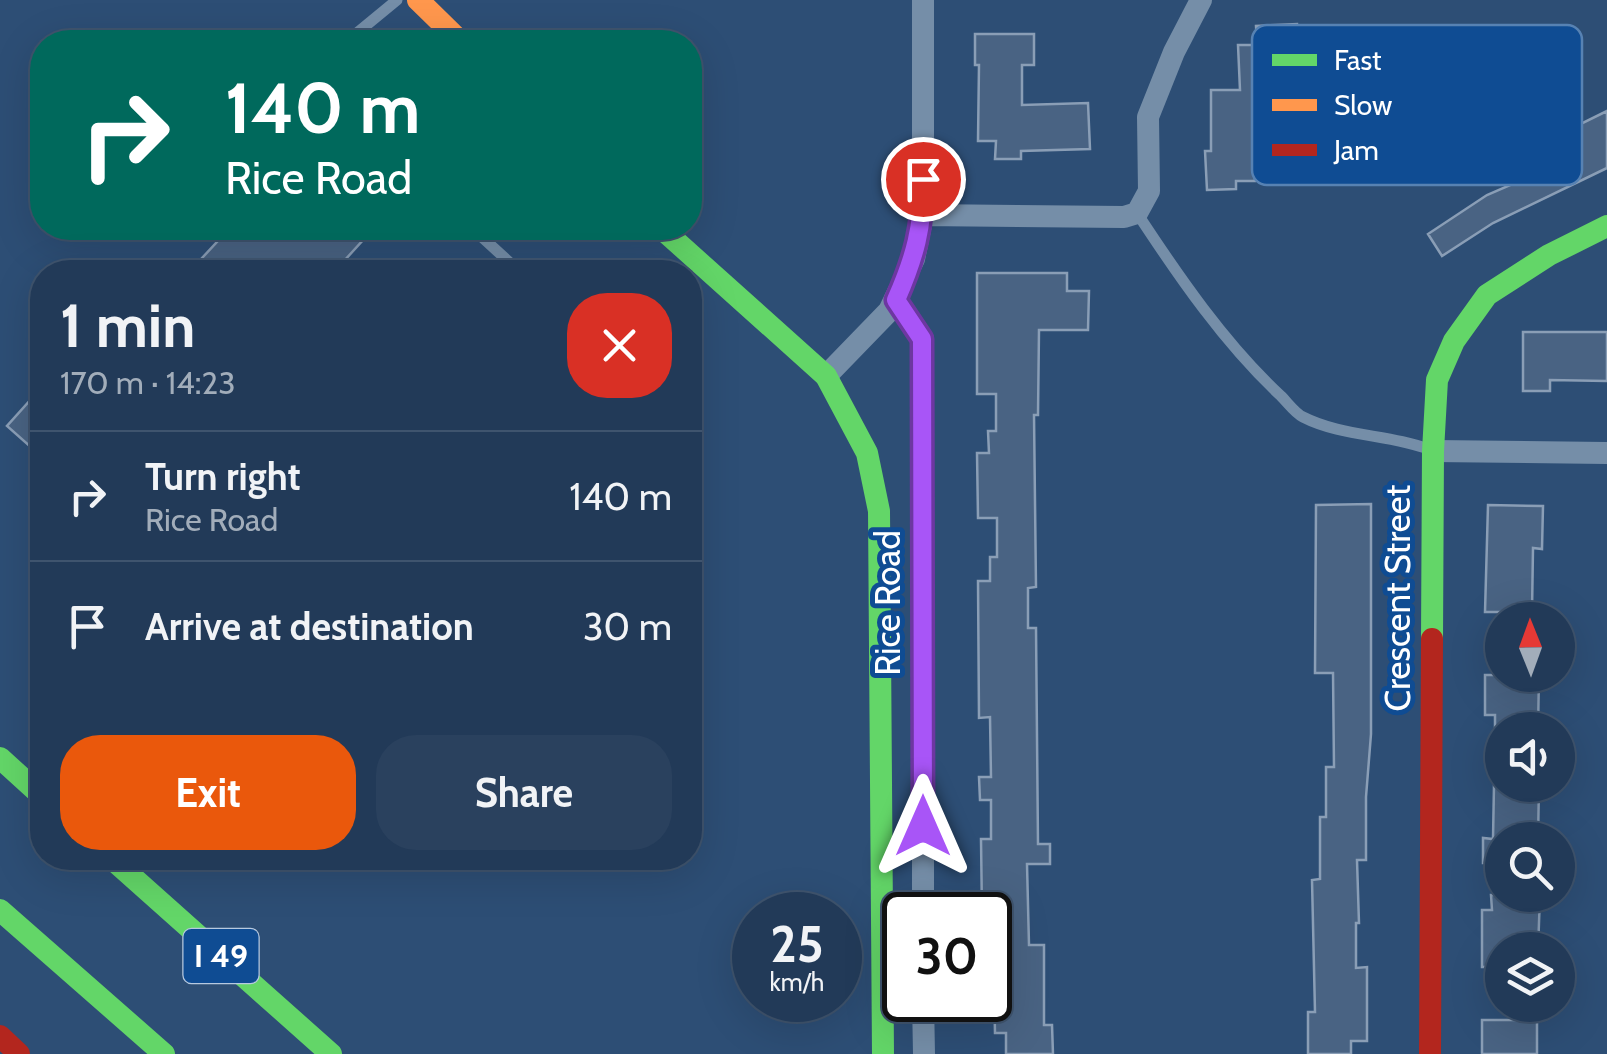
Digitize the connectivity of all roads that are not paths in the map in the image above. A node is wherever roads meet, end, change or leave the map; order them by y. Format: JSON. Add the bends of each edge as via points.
{"nodes":[{"id":1,"x":397,"y":0,"type":"edge"},
{"id":2,"x":418,"y":0,"type":"edge"},
{"id":3,"x":923,"y":0,"type":"edge"},
{"id":4,"x":1201,"y":0,"type":"edge"},
{"id":5,"x":361,"y":30,"type":"edge"},
{"id":6,"x":449,"y":30,"type":"edge"},
{"id":7,"x":1137,"y":214,"type":"junction"},
{"id":8,"x":923,"y":215,"type":"junction"},
{"id":9,"x":1607,"y":226,"type":"edge"},
{"id":10,"x":485,"y":240,"type":"edge"},
{"id":11,"x":674,"y":240,"type":"edge"},
{"id":12,"x":507,"y":260,"type":"edge"},
{"id":13,"x":697,"y":260,"type":"edge"},
{"id":14,"x":702,"y":265,"type":"edge"},
{"id":15,"x":896,"y":300,"type":"junction"},
{"id":16,"x":826,"y":376,"type":"junction"},
{"id":17,"x":1433,"y":451,"type":"junction"},
{"id":18,"x":1607,"y":453,"type":"edge"},
{"id":19,"x":0,"y":758,"type":"edge"},
{"id":20,"x":30,"y":785,"type":"edge"},
{"id":21,"x":124,"y":870,"type":"edge"},
{"id":22,"x":923,"y":892,"type":"edge"},
{"id":23,"x":0,"y":910,"type":"edge"},
{"id":24,"x":924,"y":1022,"type":"edge"},
{"id":25,"x":0,"y":1036,"type":"edge"},
{"id":26,"x":20,"y":1054,"type":"edge"},
{"id":27,"x":164,"y":1054,"type":"edge"},
{"id":28,"x":331,"y":1054,"type":"edge"},
{"id":29,"x":882,"y":1054,"type":"edge"},
{"id":30,"x":924,"y":1054,"type":"edge"},
{"id":31,"x":1430,"y":1054,"type":"edge"}],
"edges":[{"from":1,"to":5,"type":"lane"},
{"from":2,"to":6,"type":"main road"},
{"from":3,"to":8,"type":"street"},
{"from":4,"to":7,"type":"street","via":[[1148,118],[1150,191]]},
{"from":7,"to":8,"type":"street"},
{"from":7,"to":17,"type":"lane","via":[[1240,353],[1302,416]]},
{"from":8,"to":15,"type":"street","via":[[914,260]]},
{"from":9,"to":17,"type":"main road","name":"Crescent Street","via":[[1487,295],[1454,341],[1438,380]]},
{"from":10,"to":12,"type":"lane"},
{"from":11,"to":13,"type":"main road"},
{"from":14,"to":16,"type":"main road"},
{"from":15,"to":16,"type":"street"},
{"from":15,"to":22,"type":"street","name":"Rice Road","via":[[922,339]]},
{"from":16,"to":29,"type":"main road","via":[[867,453],[880,511]]},
{"from":17,"to":18,"type":"street"},
{"from":17,"to":31,"type":"main road","name":"Crescent Street"},
{"from":19,"to":20,"type":"main road"},
{"from":21,"to":28,"type":"main road","number":"I 49"},
{"from":23,"to":27,"type":"main road"},
{"from":24,"to":30,"type":"street"},
{"from":25,"to":26,"type":"main road"}]}
